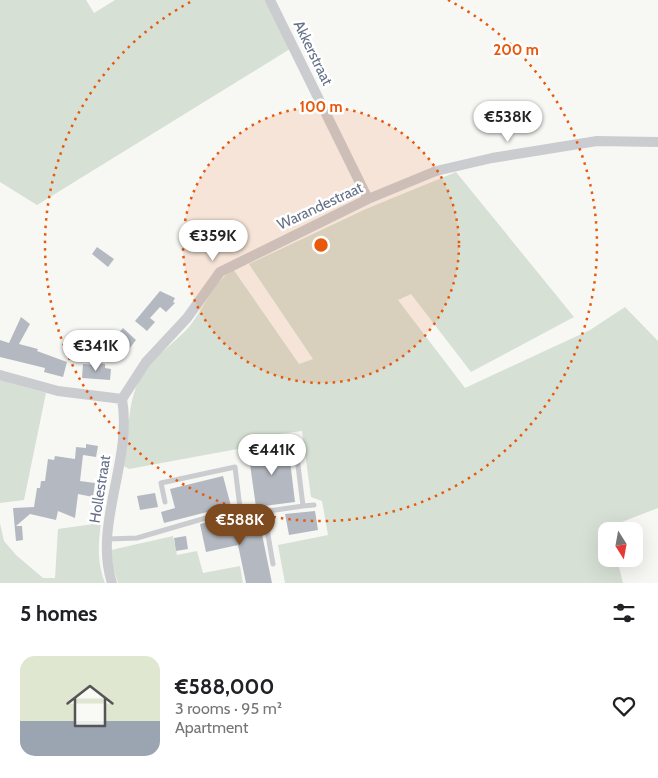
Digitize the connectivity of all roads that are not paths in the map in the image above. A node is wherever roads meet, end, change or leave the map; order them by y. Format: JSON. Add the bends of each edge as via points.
{"nodes":[{"id":1,"x":270,"y":0,"type":"edge"},
{"id":2,"x":658,"y":142,"type":"edge"},
{"id":3,"x":368,"y":199,"type":"junction"},
{"id":4,"x":0,"y":375,"type":"edge"},
{"id":5,"x":122,"y":399,"type":"junction"},
{"id":6,"x":297,"y":457,"type":"dead end"},
{"id":7,"x":165,"y":502,"type":"dead end"},
{"id":8,"x":314,"y":505,"type":"dead end"},
{"id":9,"x":303,"y":506,"type":"junction"},
{"id":10,"x":240,"y":508,"type":"junction"},
{"id":11,"x":264,"y":512,"type":"junction"},
{"id":12,"x":108,"y":539,"type":"junction"},
{"id":13,"x":272,"y":564,"type":"dead end"},
{"id":14,"x":112,"y":583,"type":"edge"}],
"edges":[{"from":1,"to":3,"type":"street","name":"Akkerstraat"},
{"from":2,"to":3,"type":"street","name":"Warandestraat","via":[[597,141],[492,158],[436,171]]},
{"from":3,"to":5,"type":"street","name":"Warandestraat","via":[[220,272],[187,318],[146,362]]},
{"from":4,"to":5,"type":"street","via":[[58,391]]},
{"from":5,"to":12,"type":"street","name":"Hollestraat","via":[[124,425]]},
{"from":6,"to":9,"type":"lane"},
{"from":7,"to":10,"type":"lane","via":[[161,483],[236,467]]},
{"from":8,"to":9,"type":"lane"},
{"from":9,"to":11,"type":"lane"},
{"from":10,"to":11,"type":"lane"},
{"from":10,"to":12,"type":"lane","via":[[136,538]]},
{"from":11,"to":13,"type":"lane"},
{"from":12,"to":14,"type":"street","name":"Hollestraat","via":[[106,552]]}]}
